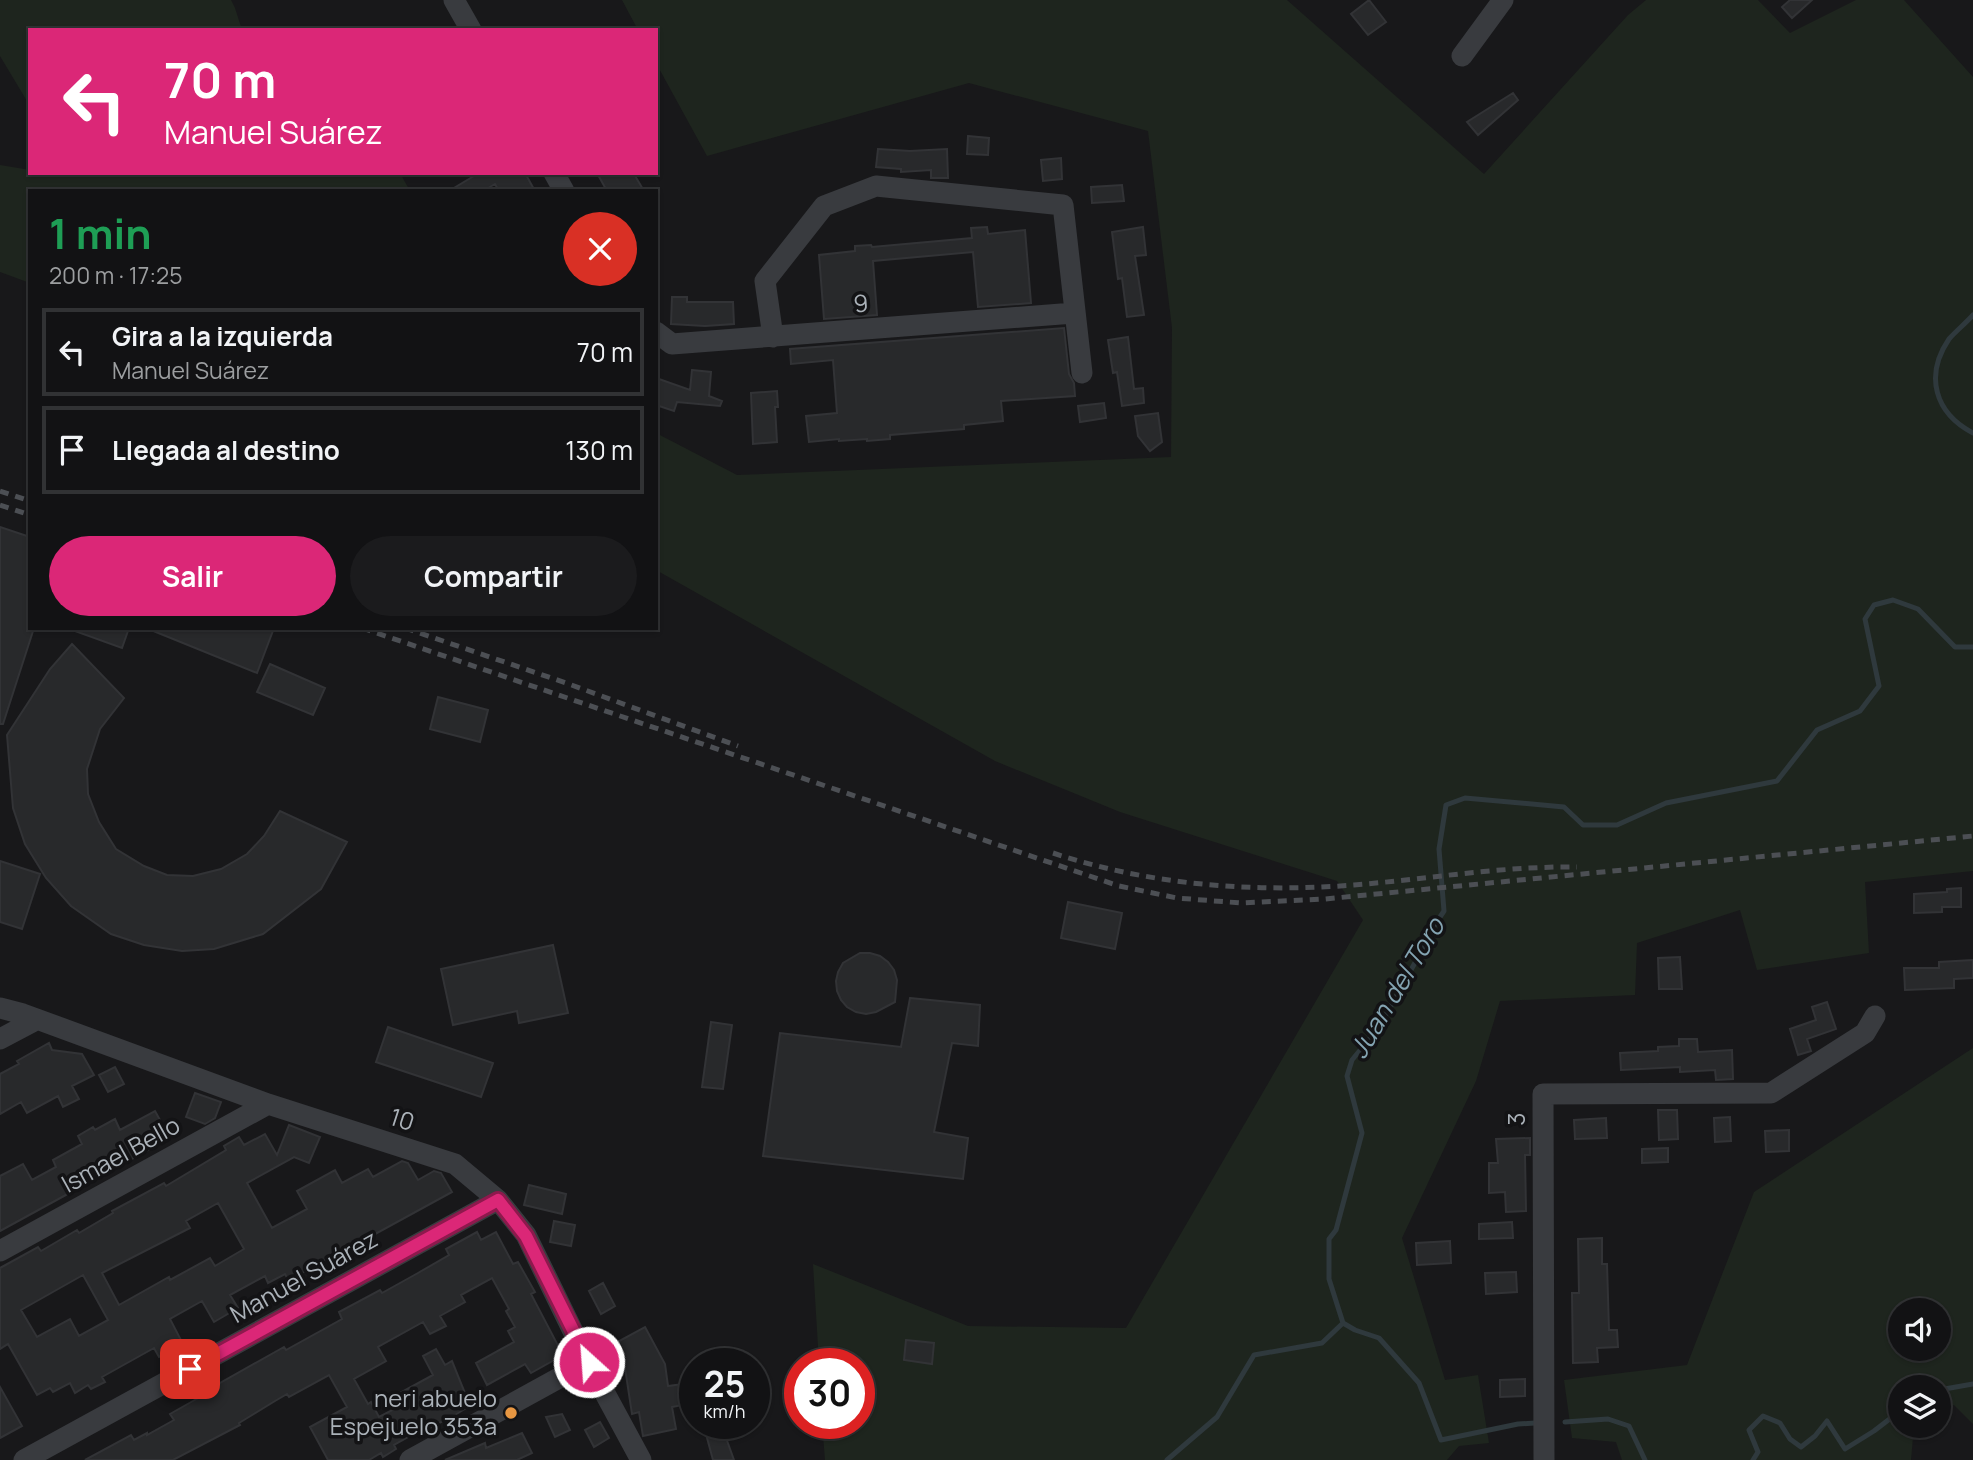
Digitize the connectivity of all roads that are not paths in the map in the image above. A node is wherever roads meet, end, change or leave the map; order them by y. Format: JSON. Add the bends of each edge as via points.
{"nodes":[{"id":1,"x":454,"y":0,"type":"edge"},
{"id":2,"x":1503,"y":0,"type":"edge"},
{"id":3,"x":470,"y":28,"type":"edge"},
{"id":4,"x":1462,"y":56,"type":"dead end"},
{"id":5,"x":1074,"y":313,"type":"junction"},
{"id":6,"x":658,"y":334,"type":"edge"},
{"id":7,"x":773,"y":337,"type":"junction"},
{"id":8,"x":1082,"y":373,"type":"dead end"},
{"id":9,"x":0,"y":1008,"type":"edge"},
{"id":10,"x":1875,"y":1016,"type":"dead end"},
{"id":11,"x":36,"y":1020,"type":"junction"},
{"id":12,"x":0,"y":1040,"type":"edge"},
{"id":13,"x":268,"y":1104,"type":"junction"},
{"id":14,"x":498,"y":1200,"type":"junction"},
{"id":15,"x":0,"y":1251,"type":"edge"},
{"id":16,"x":589,"y":1362,"type":"junction"},
{"id":17,"x":24,"y":1460,"type":"edge"},
{"id":18,"x":410,"y":1460,"type":"edge"},
{"id":19,"x":641,"y":1460,"type":"edge"},
{"id":20,"x":1544,"y":1460,"type":"edge"}],
"edges":[{"from":1,"to":3,"type":"street"},
{"from":2,"to":4,"type":"street"},
{"from":5,"to":7,"type":"street","name":"9"},
{"from":5,"to":7,"type":"street","via":[[1063,205],[876,186],[824,206],[765,281]]},
{"from":5,"to":8,"type":"street"},
{"from":6,"to":7,"type":"street","name":"9","via":[[672,344]]},
{"from":9,"to":11,"type":"street","name":"10"},
{"from":10,"to":20,"type":"street","name":"3","via":[[1865,1033],[1771,1093],[1543,1094]]},
{"from":11,"to":12,"type":"street"},
{"from":11,"to":13,"type":"street","name":"10"},
{"from":13,"to":14,"type":"street","name":"10","via":[[455,1164]]},
{"from":13,"to":15,"type":"street","name":"Ismael Bello"},
{"from":14,"to":16,"type":"street","name":"10","via":[[526,1236]]},
{"from":14,"to":17,"type":"street","name":"Manuel Suárez"},
{"from":16,"to":18,"type":"street"},
{"from":16,"to":19,"type":"street","name":"10"}]}
